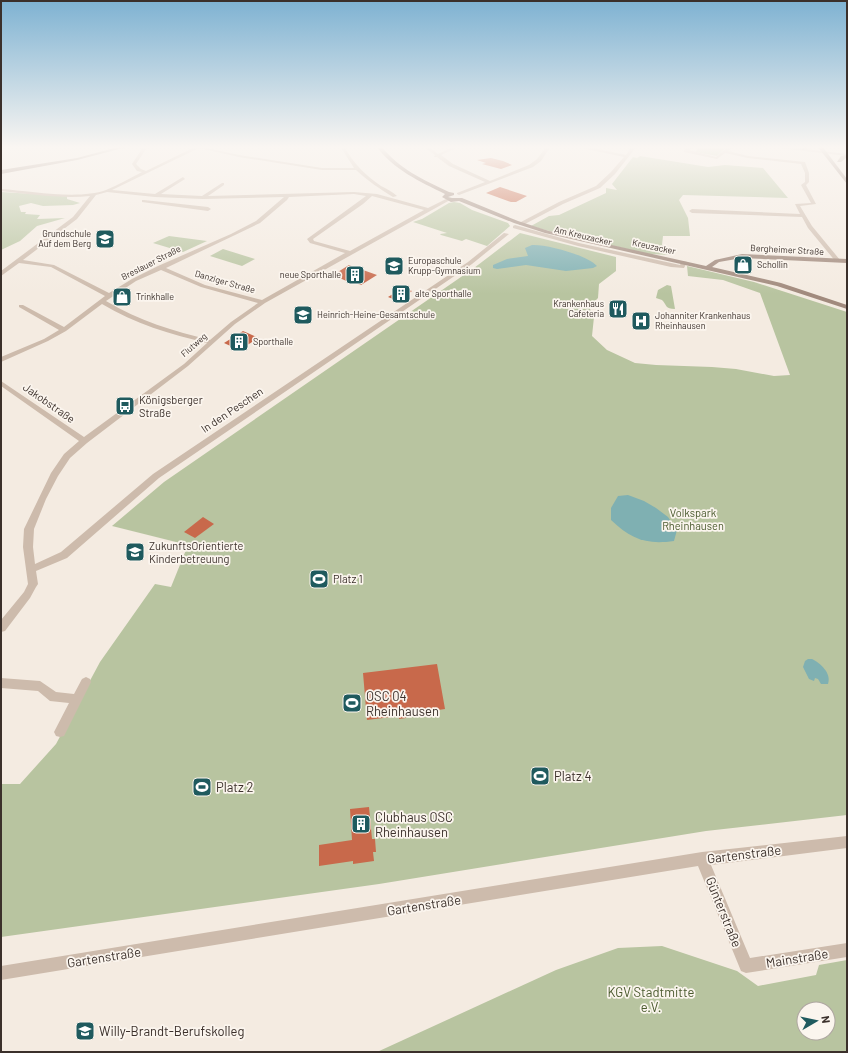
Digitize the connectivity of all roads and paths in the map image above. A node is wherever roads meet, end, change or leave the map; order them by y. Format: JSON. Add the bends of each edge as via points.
{"nodes":[{"id":1,"x":93,"y":195,"type":"edge"},
{"id":2,"x":145,"y":195,"type":"edge"},
{"id":3,"x":207,"y":195,"type":"edge"},
{"id":4,"x":283,"y":195,"type":"edge"},
{"id":5,"x":287,"y":195,"type":"edge"},
{"id":6,"x":373,"y":195,"type":"edge"},
{"id":7,"x":378,"y":195,"type":"edge"},
{"id":8,"x":393,"y":195,"type":"edge"},
{"id":9,"x":445,"y":195,"type":"edge"},
{"id":10,"x":463,"y":195,"type":"edge"},
{"id":11,"x":578,"y":195,"type":"edge"},
{"id":12,"x":809,"y":195,"type":"edge"},
{"id":13,"x":153,"y":196,"type":"junction"},
{"id":14,"x":448,"y":197,"type":"junction"},
{"id":15,"x":459,"y":197,"type":"junction"},
{"id":16,"x":203,"y":198,"type":"junction"},
{"id":17,"x":400,"y":201,"type":"junction"},
{"id":18,"x":208,"y":209,"type":"dead end"},
{"id":19,"x":429,"y":210,"type":"junction"},
{"id":20,"x":692,"y":211,"type":"dead end"},
{"id":21,"x":803,"y":216,"type":"junction"},
{"id":22,"x":518,"y":226,"type":"junction"},
{"id":23,"x":506,"y":234,"type":"dead end"},
{"id":24,"x":350,"y":253,"type":"junction"},
{"id":25,"x":726,"y":258,"type":"junction"},
{"id":26,"x":18,"y":261,"type":"junction"},
{"id":27,"x":838,"y":261,"type":"junction"},
{"id":28,"x":847,"y":261,"type":"edge"},
{"id":29,"x":160,"y":267,"type":"junction"},
{"id":30,"x":708,"y":267,"type":"junction"},
{"id":31,"x":717,"y":270,"type":"junction"},
{"id":32,"x":1,"y":274,"type":"edge"},
{"id":33,"x":109,"y":296,"type":"junction"},
{"id":34,"x":103,"y":302,"type":"junction"},
{"id":35,"x":263,"y":302,"type":"junction"},
{"id":36,"x":22,"y":306,"type":"dead end"},
{"id":37,"x":847,"y":307,"type":"edge"},
{"id":38,"x":64,"y":330,"type":"junction"},
{"id":39,"x":212,"y":342,"type":"junction"},
{"id":40,"x":1,"y":360,"type":"edge"},
{"id":41,"x":1,"y":383,"type":"edge"},
{"id":42,"x":84,"y":441,"type":"junction"},
{"id":43,"x":32,"y":569,"type":"junction"},
{"id":44,"x":1,"y":628,"type":"edge"},
{"id":45,"x":86,"y":682,"type":"dead end"},
{"id":46,"x":1,"y":683,"type":"edge"},
{"id":47,"x":77,"y":699,"type":"junction"},
{"id":48,"x":60,"y":732,"type":"dead end"},
{"id":49,"x":847,"y":842,"type":"edge"},
{"id":50,"x":702,"y":859,"type":"junction"},
{"id":51,"x":847,"y":950,"type":"edge"},
{"id":52,"x":746,"y":966,"type":"joint"},
{"id":53,"x":1,"y":973,"type":"edge"}],
"edges":[{"from":1,"to":26,"type":"street","via":[[75,218]]},
{"from":2,"to":13,"type":"street"},
{"from":3,"to":16,"type":"street"},
{"from":4,"to":16,"type":"street"},
{"from":5,"to":29,"type":"street","name":"Breslauer Straße","via":[[258,222]]},
{"from":6,"to":24,"type":"street","via":[[310,239],[312,242]]},
{"from":7,"to":17,"type":"street"},
{"from":8,"to":17,"type":"street"},
{"from":9,"to":14,"type":"street"},
{"from":10,"to":15,"type":"street"},
{"from":11,"to":22,"type":"street"},
{"from":12,"to":21,"type":"street","via":[[814,204],[798,204]]},
{"from":13,"to":16,"type":"street"},
{"from":13,"to":18,"type":"street","via":[[142,200]]},
{"from":14,"to":15,"type":"street","name":"Kreuzacker"},
{"from":14,"to":19,"type":"street","name":"Flutweg"},
{"from":15,"to":22,"type":"street","name":"Kreuzacker"},
{"from":17,"to":19,"type":"street"},
{"from":19,"to":24,"type":"street","name":"Flutweg"},
{"from":20,"to":21,"type":"street"},
{"from":21,"to":27,"type":"street"},
{"from":22,"to":30,"type":"street","name":"Kreuzacker","via":[[683,265]]},
{"from":23,"to":43,"type":"street","name":"In den Peschen","via":[[470,263],[156,476],[64,555]]},
{"from":24,"to":35,"type":"street","name":"Flutweg"},
{"from":25,"to":27,"type":"street","name":"Bergheimer Straße","via":[[742,256]]},
{"from":25,"to":30,"type":"street","name":"Bergheimer Straße"},
{"from":25,"to":31,"type":"street"},
{"from":26,"to":32,"type":"street"},
{"from":26,"to":33,"type":"street","via":[[52,266]]},
{"from":27,"to":28,"type":"street","name":"Bergheimer Straße"},
{"from":29,"to":33,"type":"street","name":"Breslauer Straße"},
{"from":29,"to":35,"type":"street","name":"Danziger Straße","via":[[203,286]]},
{"from":30,"to":31,"type":"street","name":"Kreuzacker"},
{"from":31,"to":37,"type":"street","name":"Kreuzacker","via":[[779,284]]},
{"from":33,"to":34,"type":"street","name":"Breslauer Straße"},
{"from":34,"to":38,"type":"street","name":"Breslauer Straße"},
{"from":34,"to":39,"type":"street","via":[[158,329]]},
{"from":35,"to":39,"type":"street","name":"Flutweg"},
{"from":36,"to":38,"type":"street"},
{"from":38,"to":40,"type":"street","name":"Breslauer Straße"},
{"from":39,"to":42,"type":"street","name":"Flutweg","via":[[186,365]]},
{"from":41,"to":42,"type":"street","name":"Jakobstraße"},
{"from":42,"to":43,"type":"street","name":"Flutweg","via":[[67,456],[54,475],[32,522],[28,538]]},
{"from":43,"to":44,"type":"street","via":[[34,579],[31,589]]},
{"from":45,"to":47,"type":"street"},
{"from":46,"to":47,"type":"street","via":[[40,686],[54,697]]},
{"from":47,"to":48,"type":"street"},
{"from":49,"to":50,"type":"street","name":"Gartenstraße"},
{"from":50,"to":52,"type":"street","name":"Günterstraße"},
{"from":50,"to":53,"type":"street","name":"Gartenstraße"},
{"from":51,"to":52,"type":"street","name":"Mainstraße"}]}
